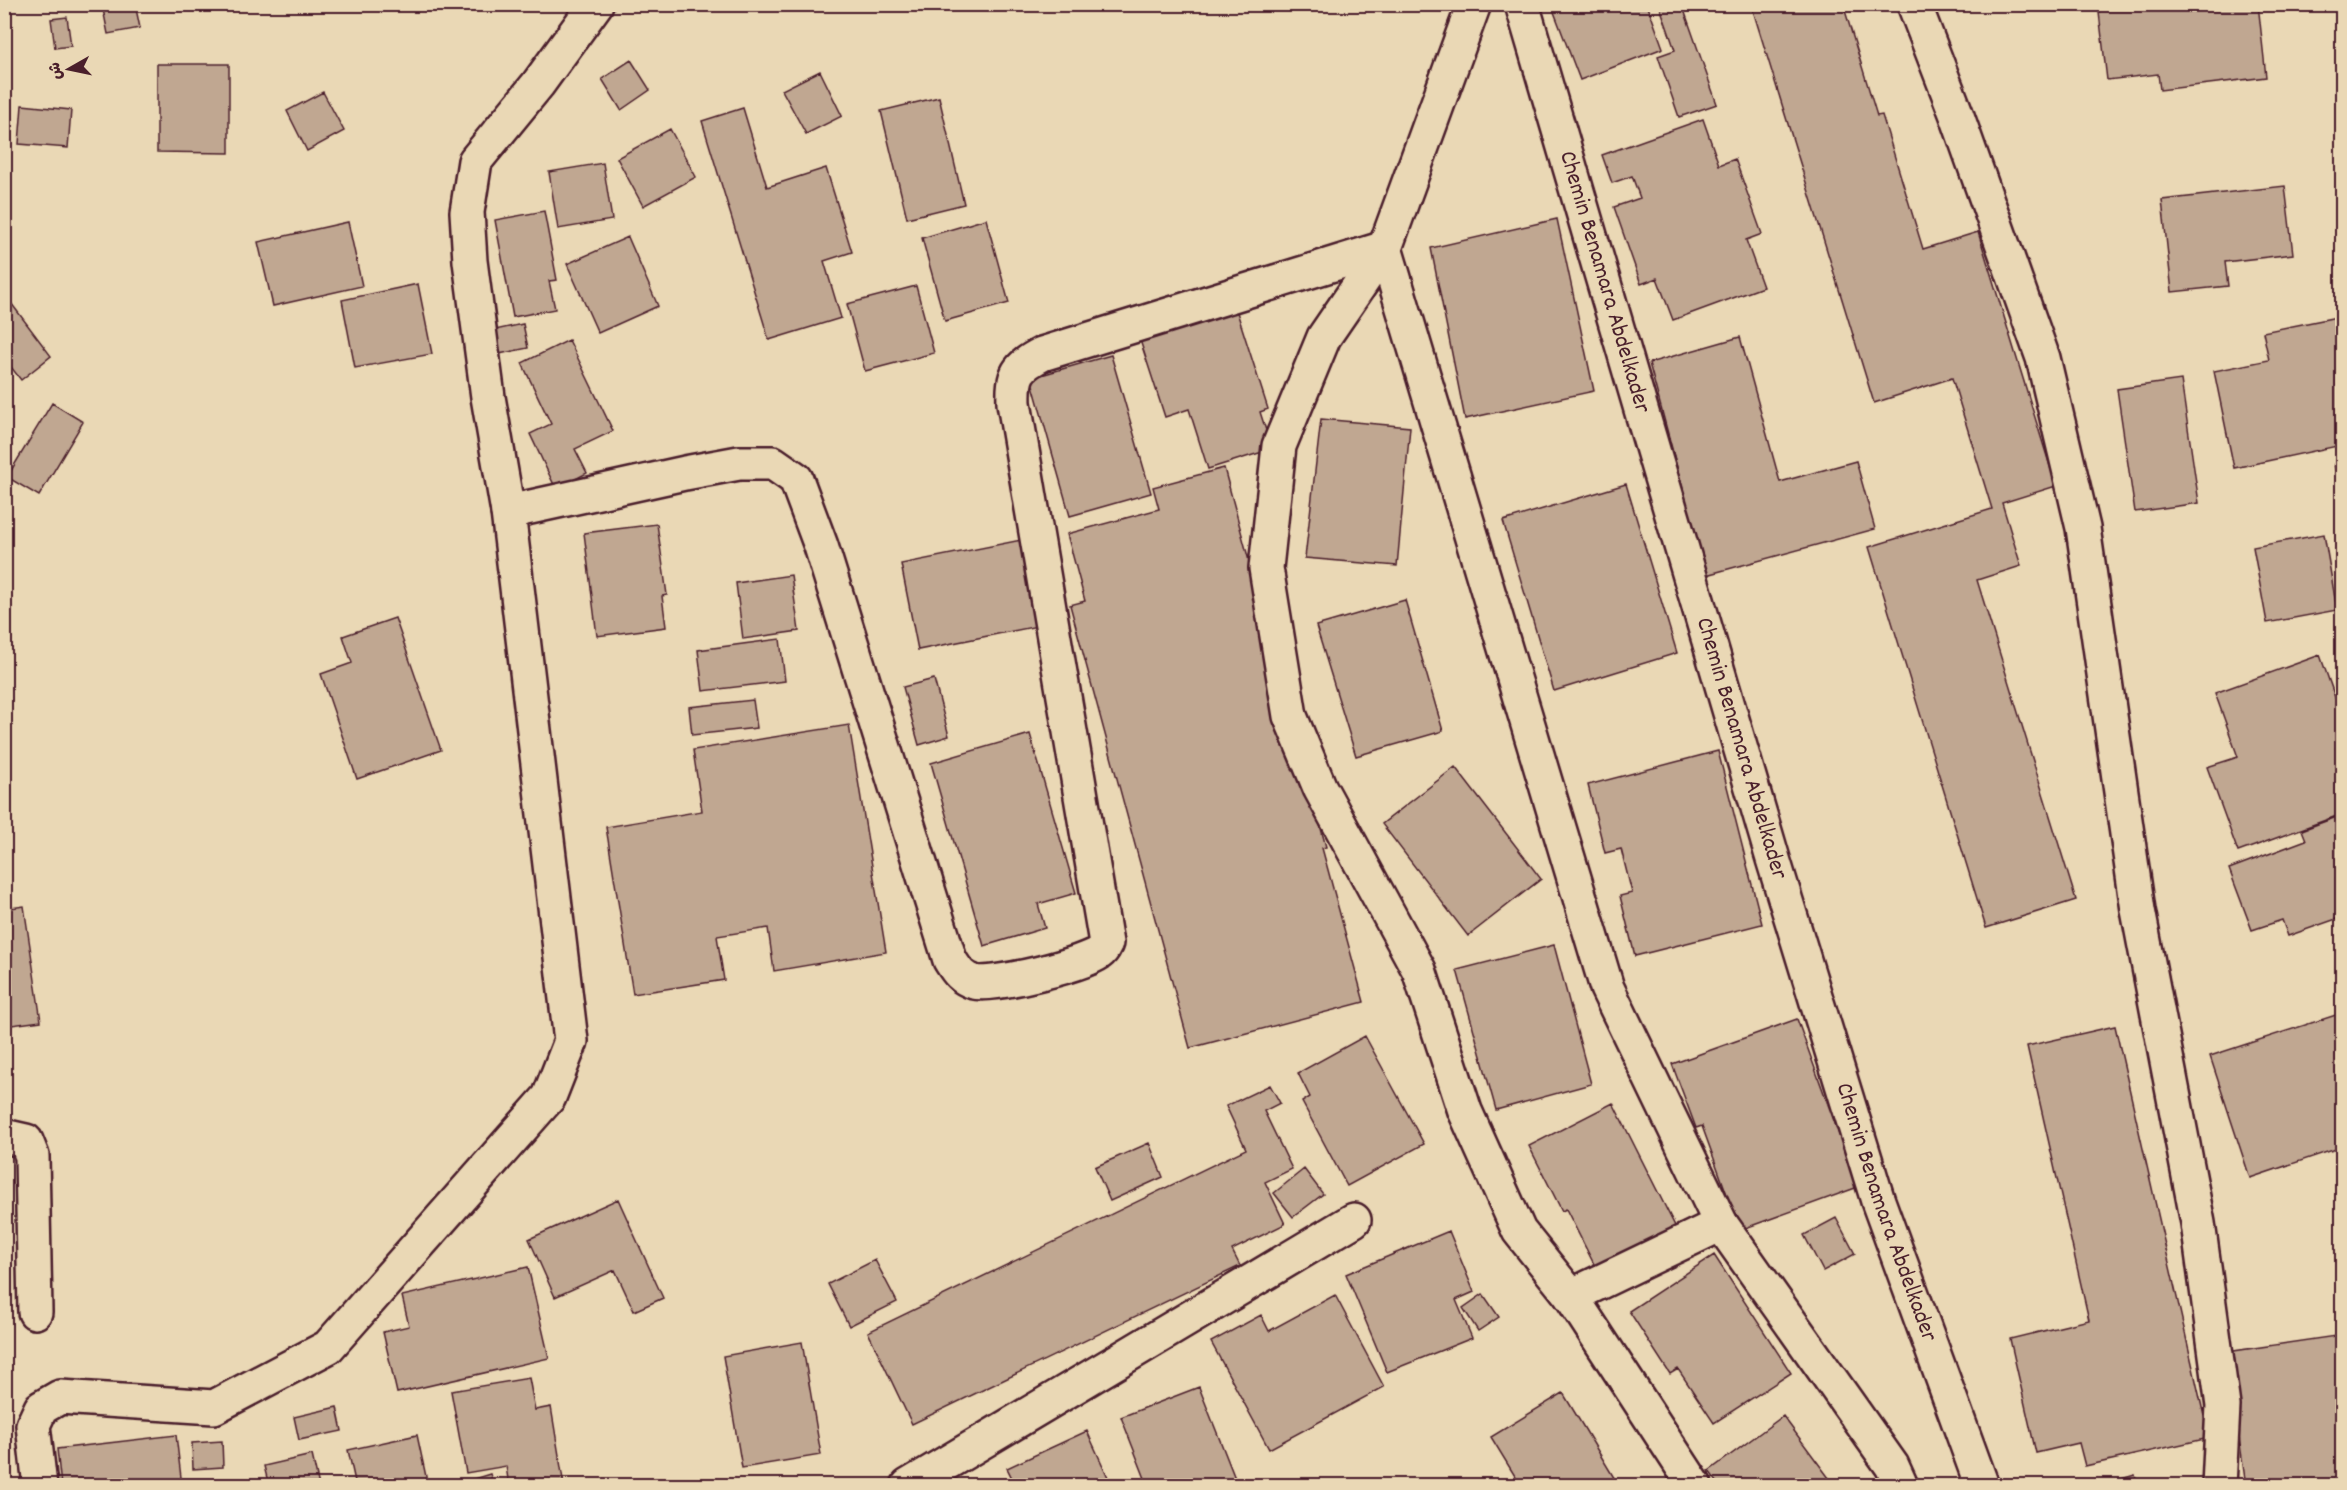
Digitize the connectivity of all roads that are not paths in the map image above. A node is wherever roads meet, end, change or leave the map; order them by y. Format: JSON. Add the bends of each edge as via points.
{"nodes":[{"id":1,"x":596,"y":4,"type":"edge"},
{"id":2,"x":1474,"y":4,"type":"edge"},
{"id":3,"x":1522,"y":4,"type":"edge"},
{"id":4,"x":1914,"y":4,"type":"edge"},
{"id":5,"x":1385,"y":248,"type":"junction"},
{"id":6,"x":508,"y":512,"type":"junction"},
{"id":7,"x":4,"y":1136,"type":"edge"},
{"id":8,"x":1354,"y":1220,"type":"dead end"},
{"id":9,"x":1721,"y":1224,"type":"junction"},
{"id":10,"x":1571,"y":1296,"type":"junction"},
{"id":11,"x":35,"y":1312,"type":"dead end"},
{"id":12,"x":40,"y":1485,"type":"edge"},
{"id":13,"x":908,"y":1485,"type":"edge"},
{"id":14,"x":1695,"y":1485,"type":"edge"},
{"id":15,"x":1901,"y":1485,"type":"edge"},
{"id":16,"x":1982,"y":1485,"type":"edge"},
{"id":17,"x":2219,"y":1485,"type":"edge"}],
"edges":[{"from":1,"to":6,"type":"street","via":[[475,161],[467,212],[470,261]]},
{"from":2,"to":5,"type":"street"},
{"from":3,"to":16,"type":"street","name":"Chemin Benamara Abdelkader","via":[[1878,1200]]},
{"from":4,"to":17,"type":"street","via":[[2043,358],[2083,528],[2138,910],[2198,1222],[2223,1406]]},
{"from":5,"to":6,"type":"street","via":[[1042,354],[1021,365],[1013,383],[1014,403],[1106,943],[1102,951],[1092,956],[1027,977],[974,982],[960,976],[951,960],[821,546],[796,479],[773,463],[739,464]]},
{"from":5,"to":9,"type":"street","via":[[1607,988]]},
{"from":5,"to":10,"type":"street","via":[[1324,337],[1279,446],[1266,568],[1290,717],[1320,788],[1419,970],[1465,1111],[1519,1231]]},
{"from":6,"to":12,"type":"street","via":[[571,1041],[549,1097],[328,1347],[214,1407],[60,1397],[41,1408],[33,1425]]},
{"from":7,"to":11,"type":"street","via":[[26,1141],[32,1156]]},
{"from":8,"to":13,"type":"street"},
{"from":9,"to":10,"type":"street"},
{"from":9,"to":15,"type":"street","via":[[1892,1466]]},
{"from":10,"to":14,"type":"street"}]}
